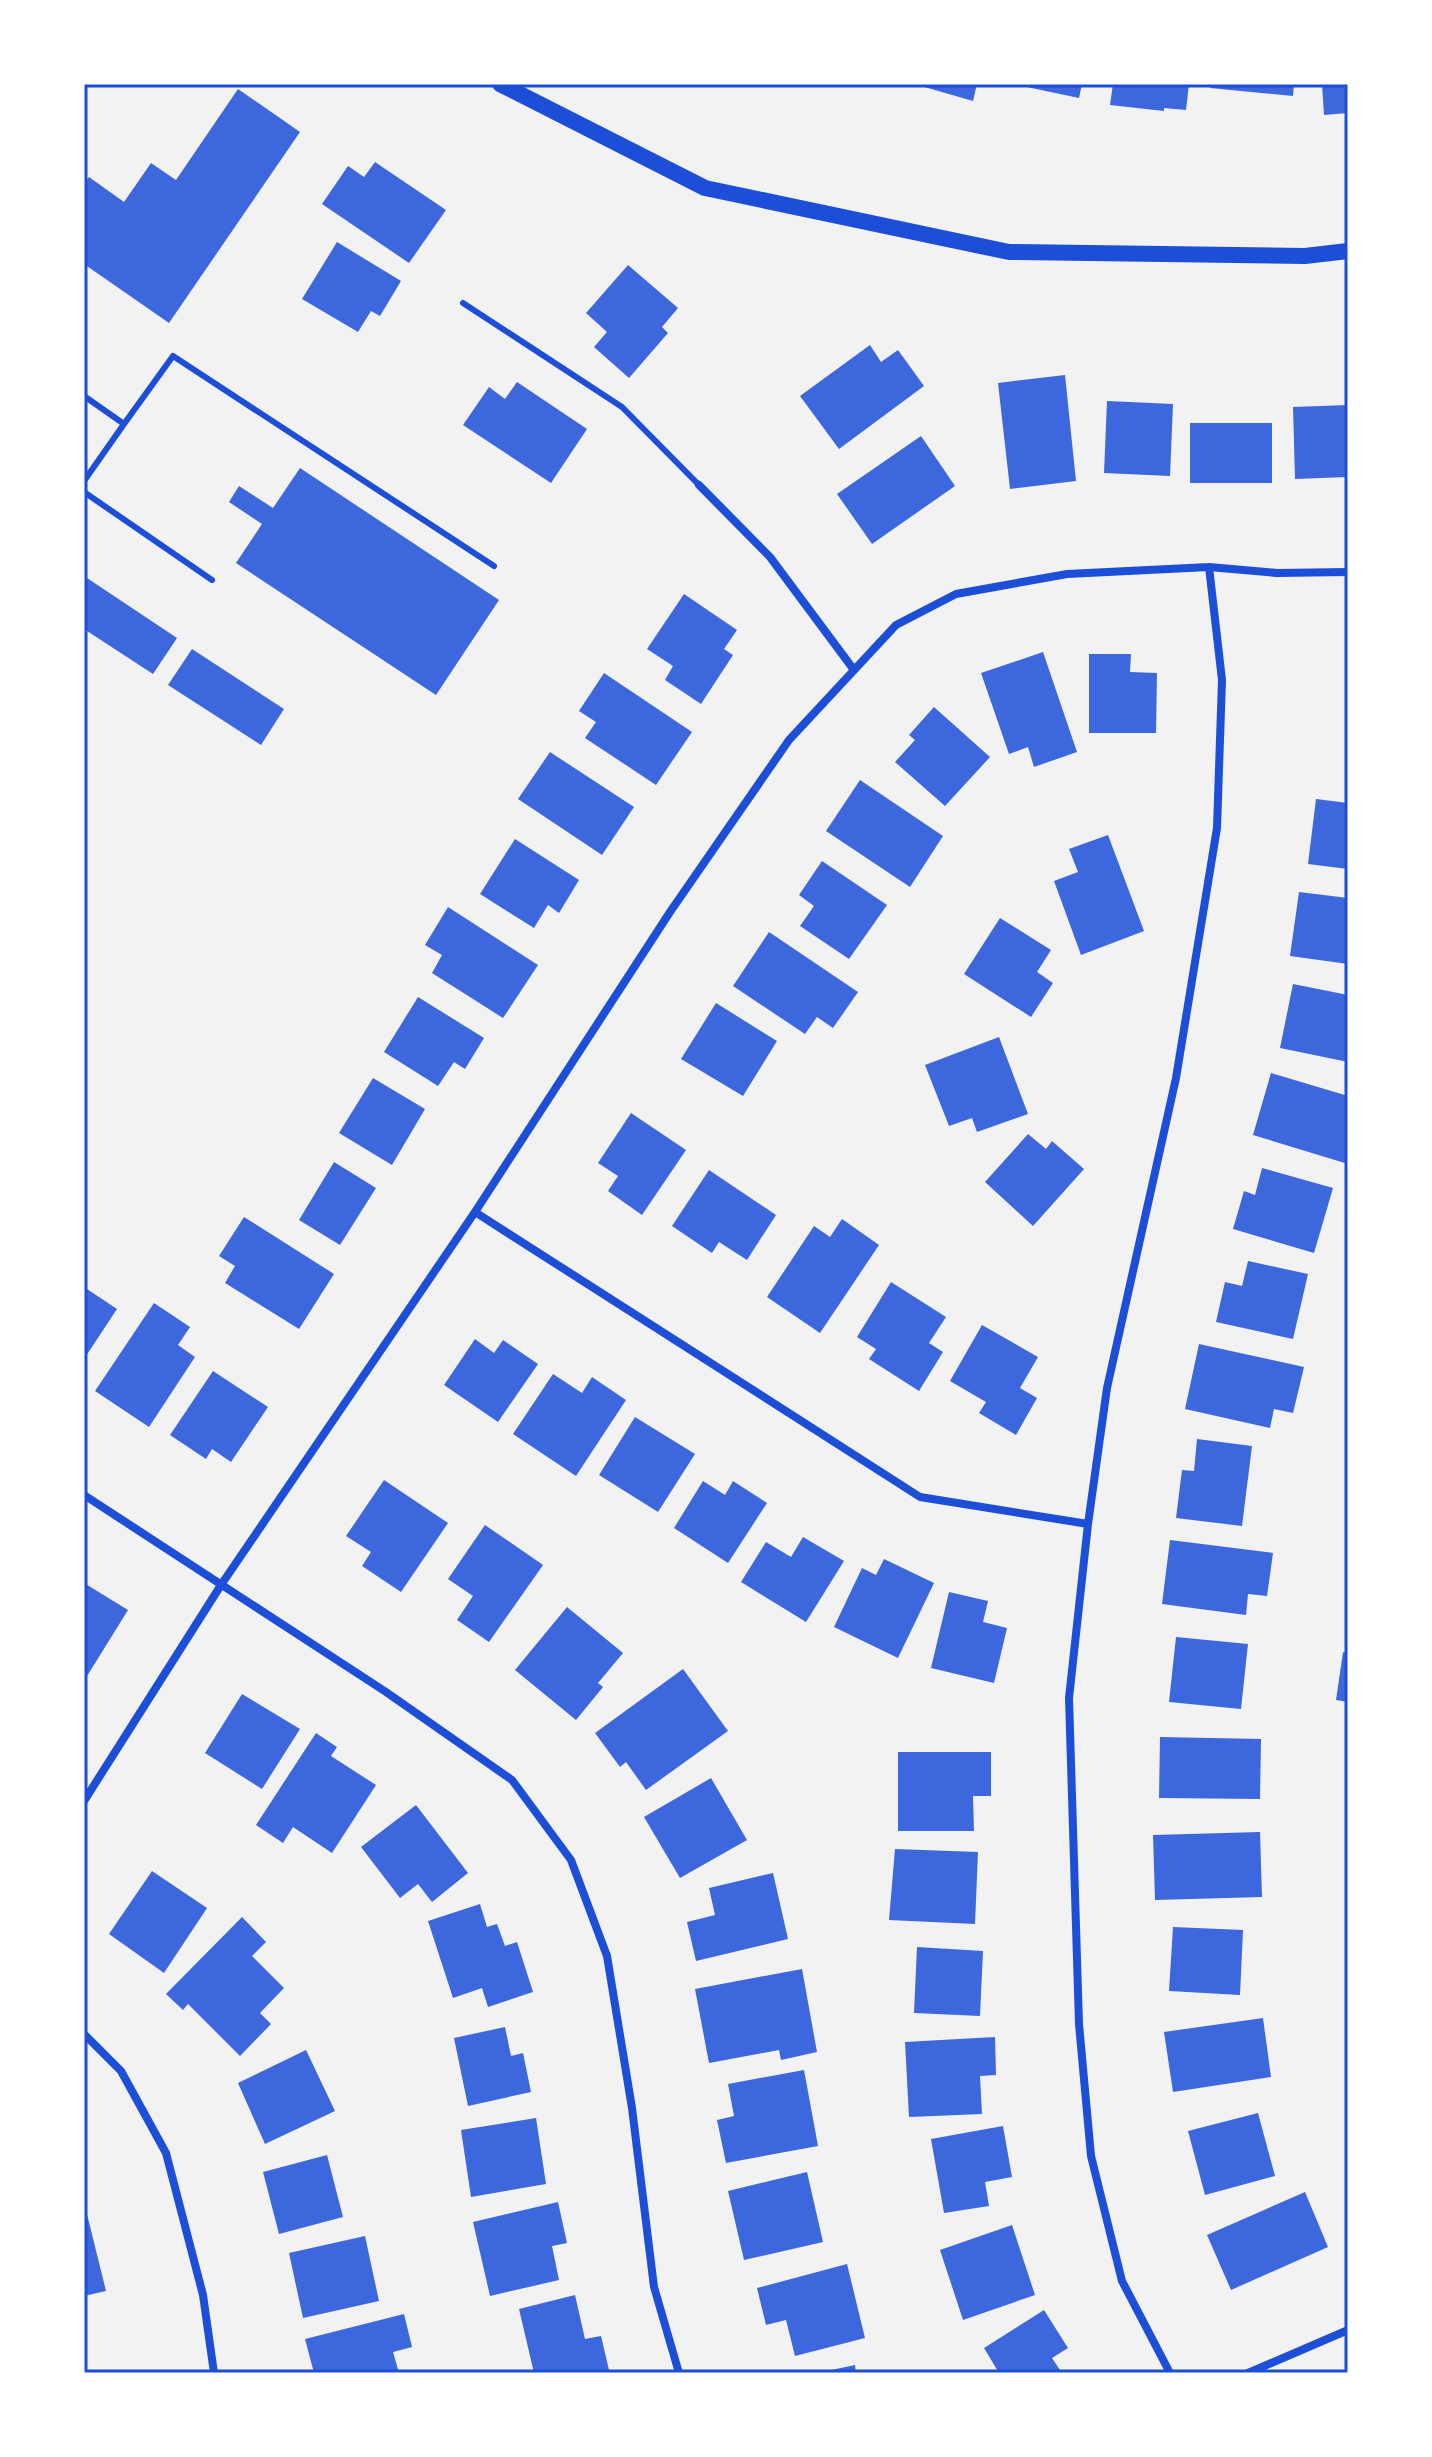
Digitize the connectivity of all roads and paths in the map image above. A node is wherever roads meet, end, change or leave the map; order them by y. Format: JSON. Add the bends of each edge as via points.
{"nodes":[{"id":1,"x":500,"y":84,"type":"edge"},
{"id":2,"x":1348,"y":251,"type":"edge"},
{"id":3,"x":463,"y":303,"type":"dead end"},
{"id":4,"x":84,"y":396,"type":"edge"},
{"id":5,"x":124,"y":424,"type":"junction"},
{"id":6,"x":84,"y":481,"type":"edge"},
{"id":7,"x":699,"y":485,"type":"joint"},
{"id":8,"x":84,"y":492,"type":"edge"},
{"id":9,"x":494,"y":566,"type":"dead end"},
{"id":10,"x":1209,"y":567,"type":"junction"},
{"id":11,"x":1348,"y":572,"type":"edge"},
{"id":12,"x":212,"y":580,"type":"dead end"},
{"id":13,"x":854,"y":670,"type":"junction"},
{"id":14,"x":475,"y":1212,"type":"junction"},
{"id":15,"x":84,"y":1495,"type":"edge"},
{"id":16,"x":1088,"y":1524,"type":"junction"},
{"id":17,"x":221,"y":1585,"type":"junction"},
{"id":18,"x":84,"y":1801,"type":"edge"},
{"id":19,"x":84,"y":2034,"type":"edge"},
{"id":20,"x":1348,"y":2330,"type":"edge"},
{"id":21,"x":214,"y":2373,"type":"edge"},
{"id":22,"x":679,"y":2373,"type":"edge"},
{"id":23,"x":1170,"y":2373,"type":"edge"},
{"id":24,"x":1248,"y":2373,"type":"edge"}],
"edges":[{"from":1,"to":2,"type":"main road","via":[[705,188],[1009,252],[1305,256]]},
{"from":3,"to":7,"type":"lane","via":[[622,407]]},
{"from":4,"to":5,"type":"lane"},
{"from":5,"to":6,"type":"lane"},
{"from":5,"to":9,"type":"lane","via":[[173,356]]},
{"from":7,"to":13,"type":"street","via":[[770,557]]},
{"from":8,"to":12,"type":"lane"},
{"from":10,"to":11,"type":"street"},
{"from":10,"to":13,"type":"street","via":[[1067,574],[956,594],[896,625]]},
{"from":10,"to":16,"type":"street","via":[[1222,680],[1217,828],[1176,1078],[1107,1388]]},
{"from":13,"to":14,"type":"street","via":[[789,740]]},
{"from":14,"to":16,"type":"street","via":[[920,1497]]},
{"from":14,"to":17,"type":"street"},
{"from":15,"to":17,"type":"street"},
{"from":16,"to":23,"type":"street","via":[[1069,1698],[1079,2024],[1091,2156],[1122,2281]]},
{"from":17,"to":18,"type":"street"},
{"from":17,"to":22,"type":"street","via":[[512,1780],[571,1860],[607,1956],[654,2287]]},
{"from":19,"to":21,"type":"street","via":[[121,2071],[166,2153],[203,2295]]},
{"from":20,"to":24,"type":"street"}]}
